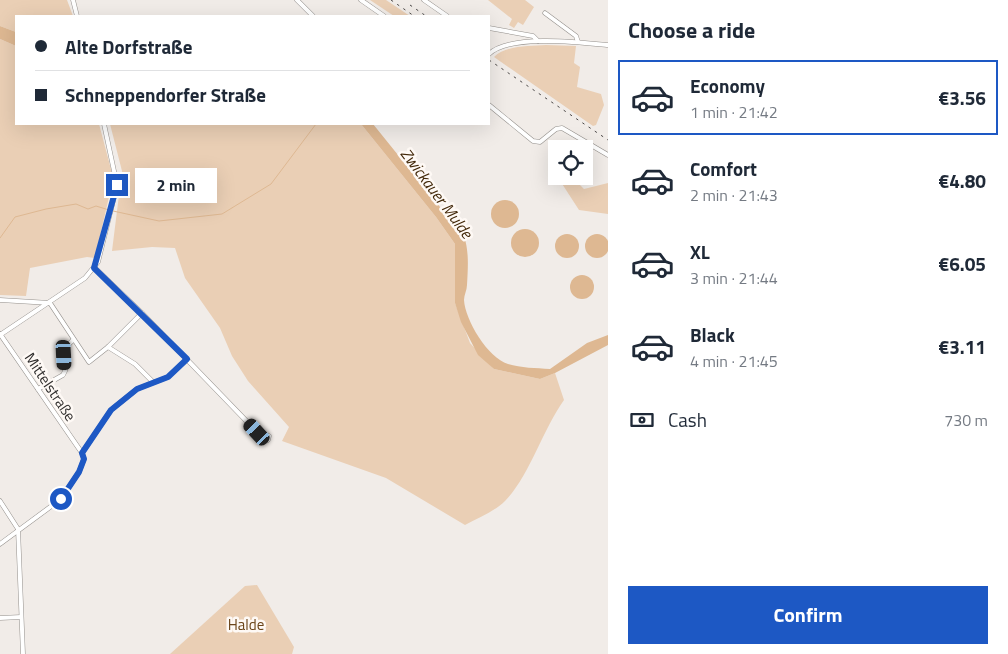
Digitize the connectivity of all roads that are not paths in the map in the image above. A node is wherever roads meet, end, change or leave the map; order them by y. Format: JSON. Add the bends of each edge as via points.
{"nodes":[{"id":1,"x":74,"y":0,"type":"edge"},
{"id":2,"x":297,"y":0,"type":"edge"},
{"id":3,"x":361,"y":0,"type":"edge"},
{"id":4,"x":424,"y":0,"type":"edge"},
{"id":5,"x":545,"y":13,"type":"dead end"},
{"id":6,"x":77,"y":15,"type":"edge"},
{"id":7,"x":312,"y":15,"type":"edge"},
{"id":8,"x":383,"y":15,"type":"edge"},
{"id":9,"x":445,"y":15,"type":"edge"},
{"id":10,"x":490,"y":28,"type":"edge"},
{"id":11,"x":538,"y":42,"type":"junction"},
{"id":12,"x":578,"y":42,"type":"junction"},
{"id":13,"x":608,"y":45,"type":"edge"},
{"id":14,"x":490,"y":53,"type":"edge"},
{"id":15,"x":490,"y":106,"type":"edge"},
{"id":16,"x":104,"y":125,"type":"edge"},
{"id":17,"x":608,"y":155,"type":"edge"},
{"id":18,"x":94,"y":268,"type":"junction"},
{"id":19,"x":0,"y":300,"type":"edge"},
{"id":20,"x":50,"y":303,"type":"junction"},
{"id":21,"x":142,"y":313,"type":"junction"},
{"id":22,"x":0,"y":335,"type":"edge"},
{"id":23,"x":73,"y":340,"type":"junction"},
{"id":24,"x":108,"y":347,"type":"junction"},
{"id":25,"x":187,"y":359,"type":"junction"},
{"id":26,"x":153,"y":382,"type":"junction"},
{"id":27,"x":38,"y":389,"type":"junction"},
{"id":28,"x":257,"y":432,"type":"dead end"},
{"id":29,"x":82,"y":453,"type":"junction"},
{"id":30,"x":0,"y":501,"type":"edge"},
{"id":31,"x":18,"y":529,"type":"junction"},
{"id":32,"x":0,"y":544,"type":"edge"},
{"id":33,"x":21,"y":617,"type":"junction"},
{"id":34,"x":0,"y":618,"type":"edge"},
{"id":35,"x":23,"y":654,"type":"edge"}],
"edges":[{"from":1,"to":6,"type":"street"},
{"from":2,"to":7,"type":"street"},
{"from":3,"to":8,"type":"street"},
{"from":4,"to":9,"type":"street"},
{"from":5,"to":12,"type":"street","via":[[576,36]]},
{"from":10,"to":11,"type":"street","via":[[533,36]]},
{"from":11,"to":12,"type":"street"},
{"from":11,"to":14,"type":"street","via":[[506,45]]},
{"from":12,"to":13,"type":"street"},
{"from":15,"to":17,"type":"street","via":[[532,141],[540,142],[562,128]]},
{"from":16,"to":18,"type":"street","via":[[116,173],[115,196]]},
{"from":18,"to":20,"type":"street"},
{"from":18,"to":21,"type":"street"},
{"from":19,"to":20,"type":"street"},
{"from":20,"to":22,"type":"street"},
{"from":20,"to":23,"type":"street"},
{"from":21,"to":24,"type":"street"},
{"from":21,"to":25,"type":"street"},
{"from":22,"to":27,"type":"street","name":"Mittelstraße"},
{"from":23,"to":24,"type":"street","via":[[89,362]]},
{"from":23,"to":27,"type":"street","via":[[64,349],[63,375]]},
{"from":24,"to":26,"type":"street","via":[[135,364]]},
{"from":25,"to":26,"type":"street","via":[[168,377]]},
{"from":25,"to":28,"type":"street"},
{"from":26,"to":29,"type":"street","via":[[137,389],[111,410]]},
{"from":27,"to":29,"type":"street","name":"Mittelstraße"},
{"from":29,"to":31,"type":"street","via":[[84,459],[79,472],[61,499]]},
{"from":30,"to":31,"type":"street"},
{"from":31,"to":32,"type":"street"},
{"from":31,"to":33,"type":"street"},
{"from":33,"to":34,"type":"street"},
{"from":33,"to":35,"type":"street"}]}
